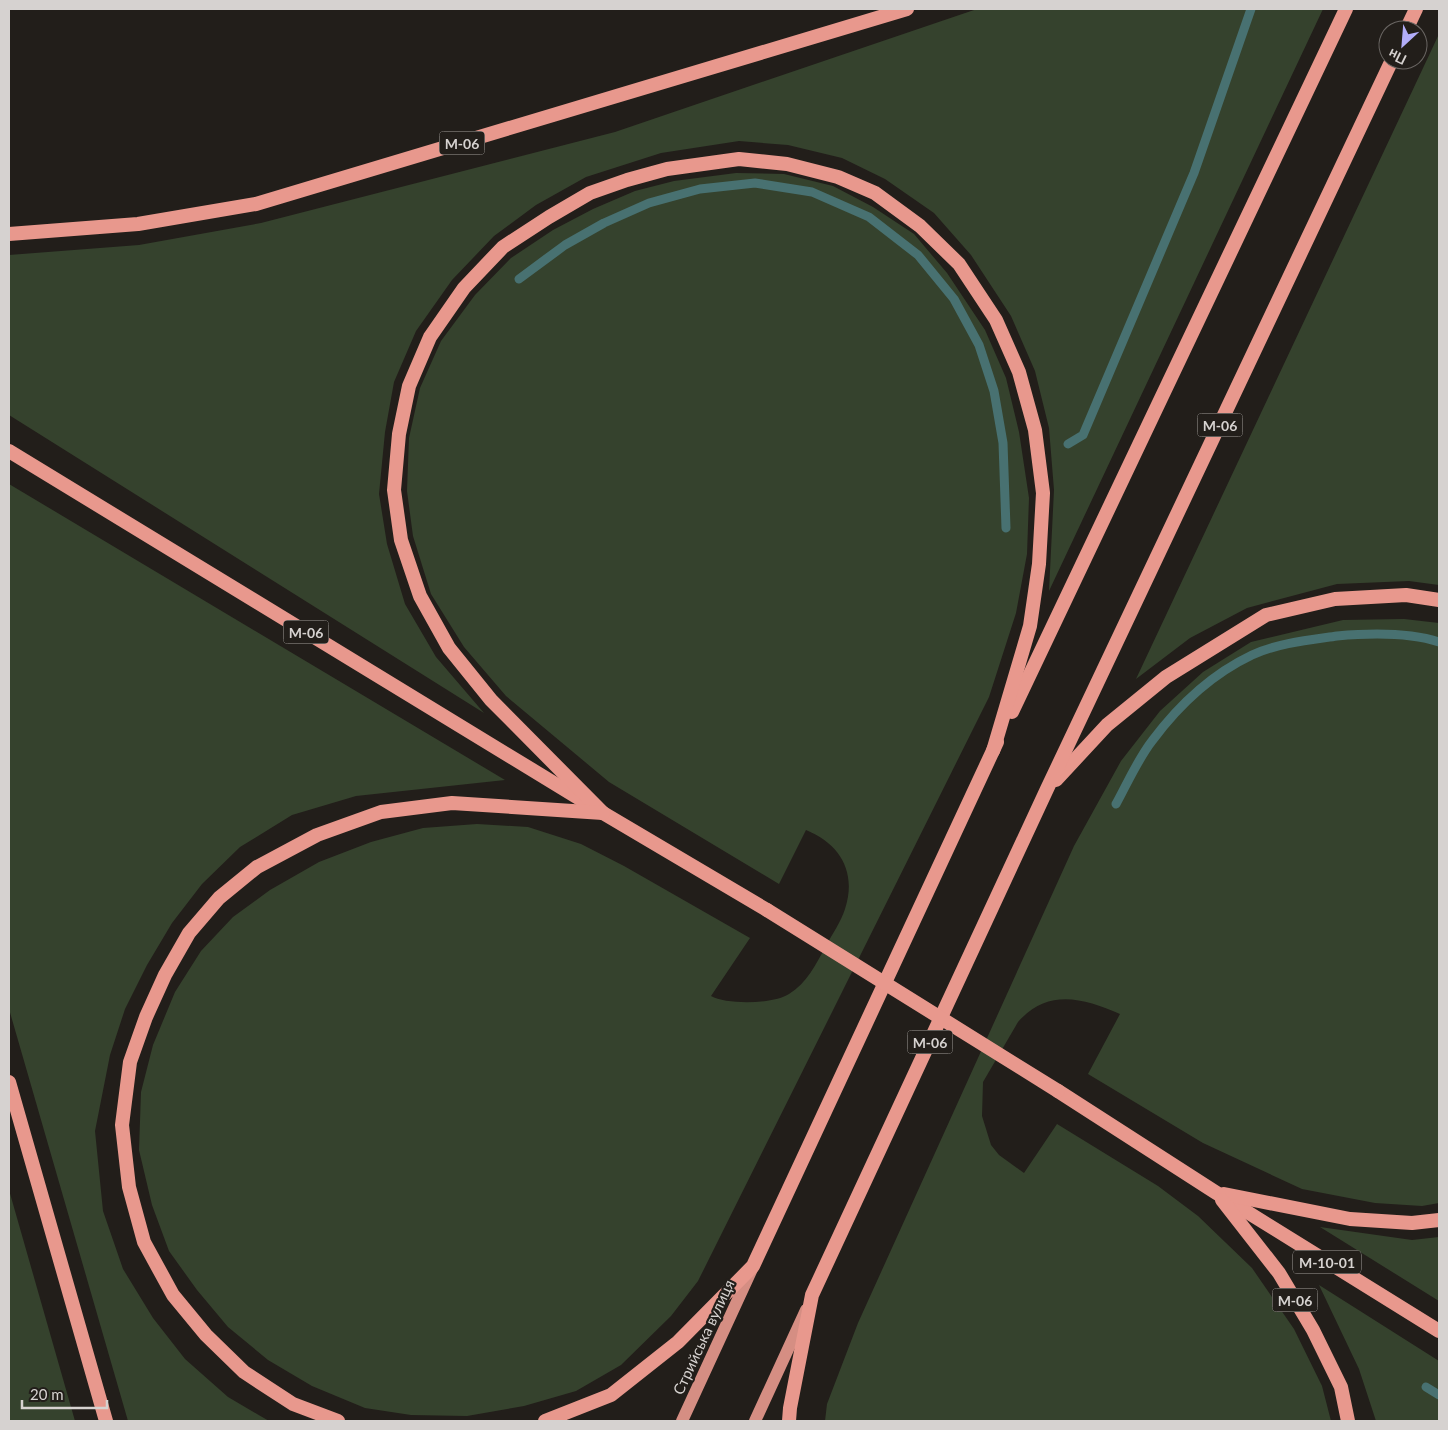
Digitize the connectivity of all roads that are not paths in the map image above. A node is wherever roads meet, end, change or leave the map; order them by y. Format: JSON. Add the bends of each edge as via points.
{"nodes":[{"id":1,"x":907,"y":9,"type":"edge"},
{"id":2,"x":1346,"y":9,"type":"edge"},
{"id":3,"x":1387,"y":70,"type":"edge"},
{"id":4,"x":9,"y":234,"type":"edge"},
{"id":5,"x":9,"y":451,"type":"edge"},
{"id":6,"x":1439,"y":600,"type":"edge"},
{"id":7,"x":993,"y":751,"type":"junction"},
{"id":8,"x":1047,"y":789,"type":"junction"},
{"id":9,"x":603,"y":813,"type":"junction"},
{"id":10,"x":9,"y":1082,"type":"edge"},
{"id":11,"x":1216,"y":1192,"type":"junction"},
{"id":12,"x":1439,"y":1220,"type":"edge"},
{"id":13,"x":753,"y":1266,"type":"junction"},
{"id":14,"x":812,"y":1295,"type":"junction"},
{"id":15,"x":1439,"y":1331,"type":"edge"},
{"id":16,"x":106,"y":1421,"type":"edge"},
{"id":17,"x":338,"y":1421,"type":"edge"},
{"id":18,"x":545,"y":1421,"type":"edge"},
{"id":19,"x":682,"y":1421,"type":"edge"},
{"id":20,"x":755,"y":1421,"type":"edge"},
{"id":21,"x":789,"y":1421,"type":"edge"},
{"id":22,"x":1348,"y":1421,"type":"edge"}],
"edges":[{"from":1,"to":4,"type":"highway","number":"М-06","via":[[256,204],[138,224]]},
{"from":2,"to":7,"type":"highway"},
{"from":3,"to":8,"type":"highway","number":"М-06"},
{"from":5,"to":9,"type":"highway","number":"М-06"},
{"from":6,"to":8,"type":"highway","via":[[1406,595],[1335,599],[1266,615],[1166,677],[1107,725]]},
{"from":7,"to":9,"type":"highway","via":[[1030,626],[1040,564],[1043,494],[1035,430],[1019,372],[996,320],[959,264],[920,226],[875,193],[838,177],[787,164],[740,160],[667,169],[590,193],[503,247],[464,288],[430,337],[409,386],[399,434],[394,490],[401,540],[420,596],[449,648],[491,700]]},
{"from":7,"to":13,"type":"highway"},
{"from":8,"to":14,"type":"highway","number":"М-06"},
{"from":9,"to":11,"type":"highway","number":"М-06","bridge":true,"via":[[767,910]]},
{"from":9,"to":17,"type":"highway","via":[[452,803],[381,812],[317,836],[257,867],[219,898],[189,932],[146,1017],[130,1062],[122,1125],[129,1188],[144,1242],[173,1295],[206,1335],[244,1372],[293,1404]]},
{"from":10,"to":16,"type":"highway"},
{"from":11,"to":12,"type":"highway","via":[[1350,1219],[1412,1223]]},
{"from":11,"to":15,"type":"highway","number":"М-10-01"},
{"from":11,"to":22,"type":"highway","number":"М-06","via":[[1279,1273],[1313,1330],[1341,1387]]},
{"from":13,"to":18,"type":"highway","via":[[678,1342],[612,1396]]},
{"from":13,"to":19,"type":"main road","name":"Стрийська вулиця"},
{"from":14,"to":20,"type":"main road"},
{"from":14,"to":21,"type":"highway","number":"М-06"}]}
